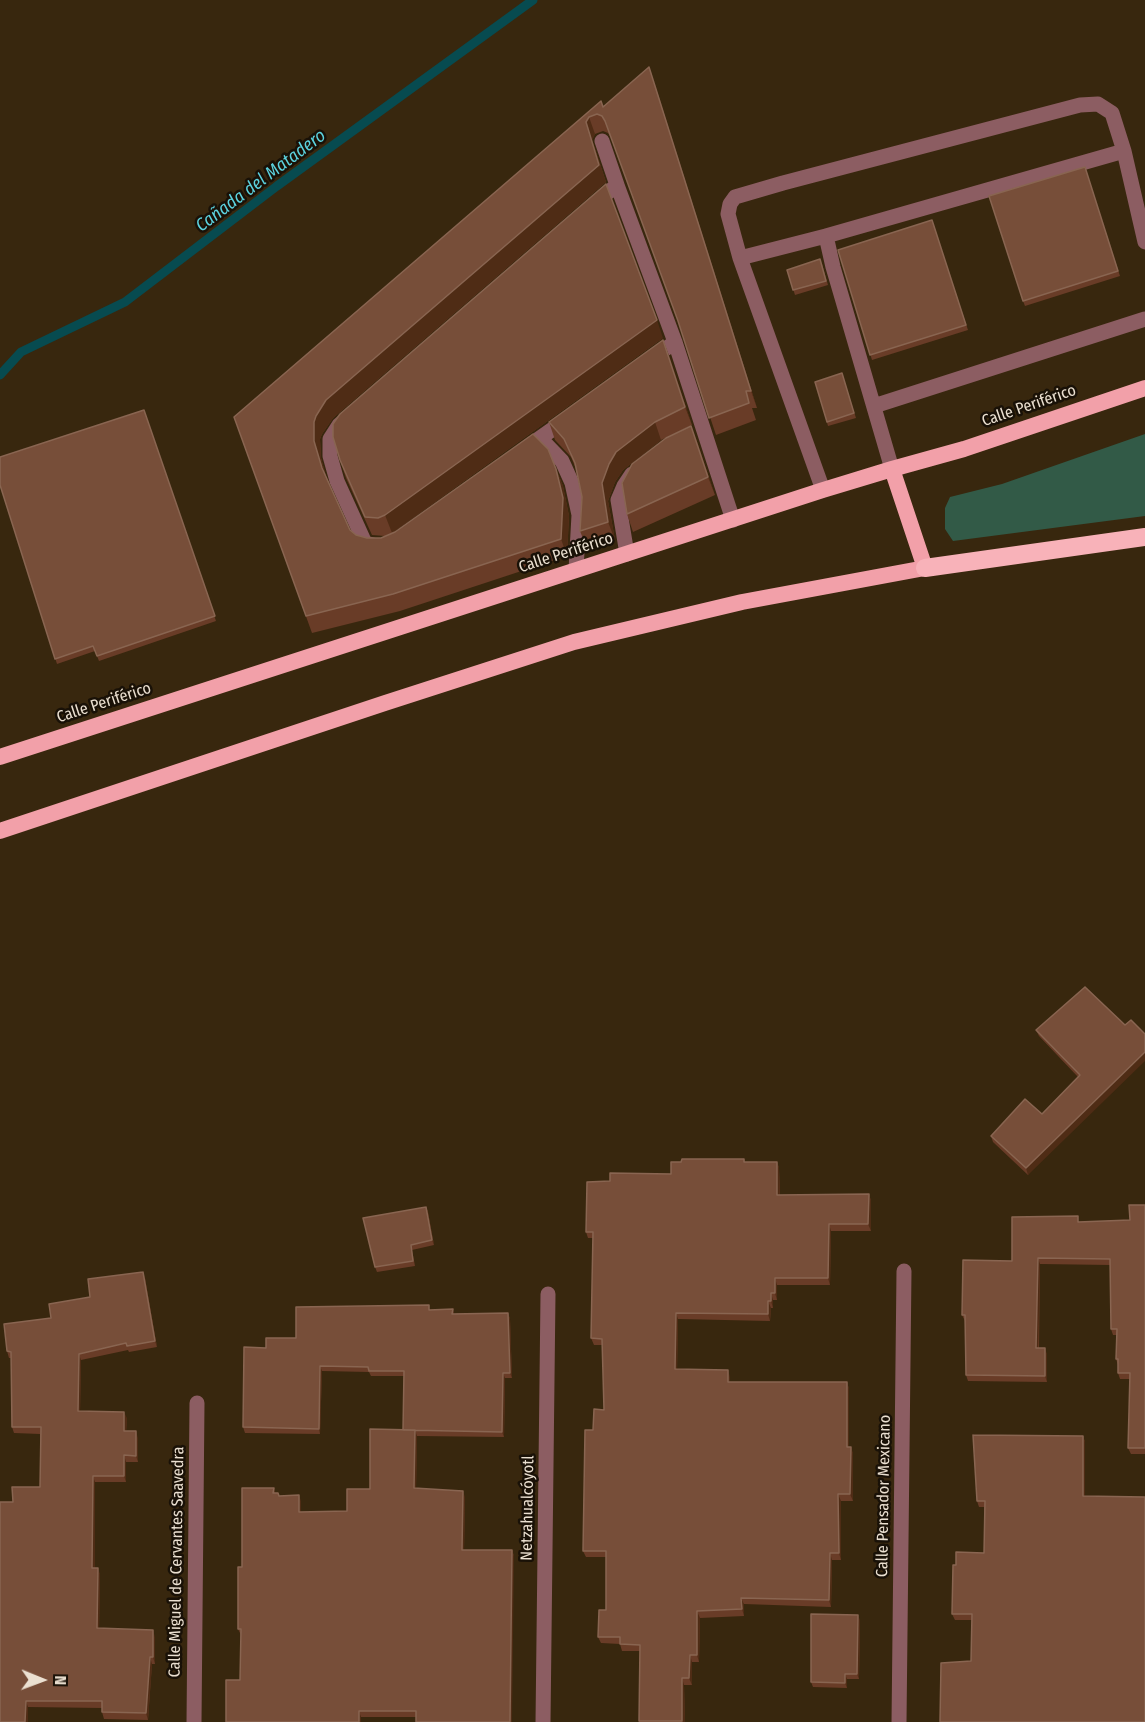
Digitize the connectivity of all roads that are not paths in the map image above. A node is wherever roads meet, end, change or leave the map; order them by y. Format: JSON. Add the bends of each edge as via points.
{"nodes":[{"id":1,"x":602,"y":141,"type":"edge"},
{"id":2,"x":1124,"y":151,"type":"junction"},
{"id":3,"x":617,"y":185,"type":"junction"},
{"id":4,"x":581,"y":216,"type":"edge"},
{"id":5,"x":826,"y":236,"type":"junction"},
{"id":6,"x":1145,"y":242,"type":"edge"},
{"id":7,"x":740,"y":258,"type":"junction"},
{"id":8,"x":1145,"y":319,"type":"edge"},
{"id":9,"x":675,"y":342,"type":"junction"},
{"id":10,"x":636,"y":370,"type":"edge"},
{"id":11,"x":1145,"y":388,"type":"edge"},
{"id":12,"x":874,"y":406,"type":"junction"},
{"id":13,"x":357,"y":409,"type":"edge"},
{"id":14,"x":579,"y":411,"type":"edge"},
{"id":15,"x":540,"y":438,"type":"junction"},
{"id":16,"x":511,"y":459,"type":"edge"},
{"id":17,"x":640,"y":468,"type":"edge"},
{"id":18,"x":892,"y":469,"type":"junction"},
{"id":19,"x":823,"y":490,"type":"junction"},
{"id":20,"x":733,"y":520,"type":"junction"},
{"id":21,"x":1145,"y":537,"type":"edge"},
{"id":22,"x":387,"y":546,"type":"edge"},
{"id":23,"x":627,"y":554,"type":"junction"},
{"id":24,"x":925,"y":568,"type":"junction"},
{"id":25,"x":576,"y":570,"type":"junction"},
{"id":26,"x":0,"y":757,"type":"edge"},
{"id":27,"x":0,"y":831,"type":"edge"},
{"id":28,"x":904,"y":1270,"type":"dead end"},
{"id":29,"x":548,"y":1294,"type":"dead end"},
{"id":30,"x":197,"y":1403,"type":"dead end"},
{"id":31,"x":194,"y":1722,"type":"edge"},
{"id":32,"x":543,"y":1722,"type":"edge"},
{"id":33,"x":899,"y":1722,"type":"edge"}],
"edges":[{"from":1,"to":3,"type":"street"},
{"from":2,"to":5,"type":"street"},
{"from":2,"to":6,"type":"street"},
{"from":2,"to":7,"type":"street","via":[[1112,113],[1098,104],[1080,105],[773,186],[735,197],[730,204],[728,214]]},
{"from":3,"to":4,"type":"street"},
{"from":3,"to":9,"type":"street"},
{"from":5,"to":7,"type":"street"},
{"from":5,"to":12,"type":"street"},
{"from":7,"to":19,"type":"street"},
{"from":8,"to":12,"type":"street"},
{"from":9,"to":10,"type":"street"},
{"from":9,"to":20,"type":"street","via":[[699,432]]},
{"from":11,"to":18,"type":"highway","name":"Calle Periférico"},
{"from":12,"to":18,"type":"street"},
{"from":13,"to":22,"type":"street","via":[[330,439],[330,456],[365,543]]},
{"from":14,"to":15,"type":"street"},
{"from":15,"to":16,"type":"street"},
{"from":15,"to":25,"type":"street","via":[[562,461],[572,483],[579,515]]},
{"from":17,"to":23,"type":"street","via":[[627,480],[618,500]]},
{"from":18,"to":19,"type":"highway","name":"Calle Periférico"},
{"from":18,"to":24,"type":"highway"},
{"from":19,"to":20,"type":"highway","name":"Calle Periférico"},
{"from":20,"to":23,"type":"highway","name":"Calle Periférico"},
{"from":21,"to":24,"type":"highway"},
{"from":23,"to":25,"type":"highway","name":"Calle Periférico"},
{"from":24,"to":27,"type":"highway","via":[[742,602],[574,642]]},
{"from":25,"to":26,"type":"highway","name":"Calle Periférico"},
{"from":28,"to":33,"type":"street","name":"Calle Pensador Mexicano"},
{"from":29,"to":32,"type":"street","name":"Netzahualcóyotl"},
{"from":30,"to":31,"type":"street","name":"Calle Miguel de Cervantes Saavedra"}]}
